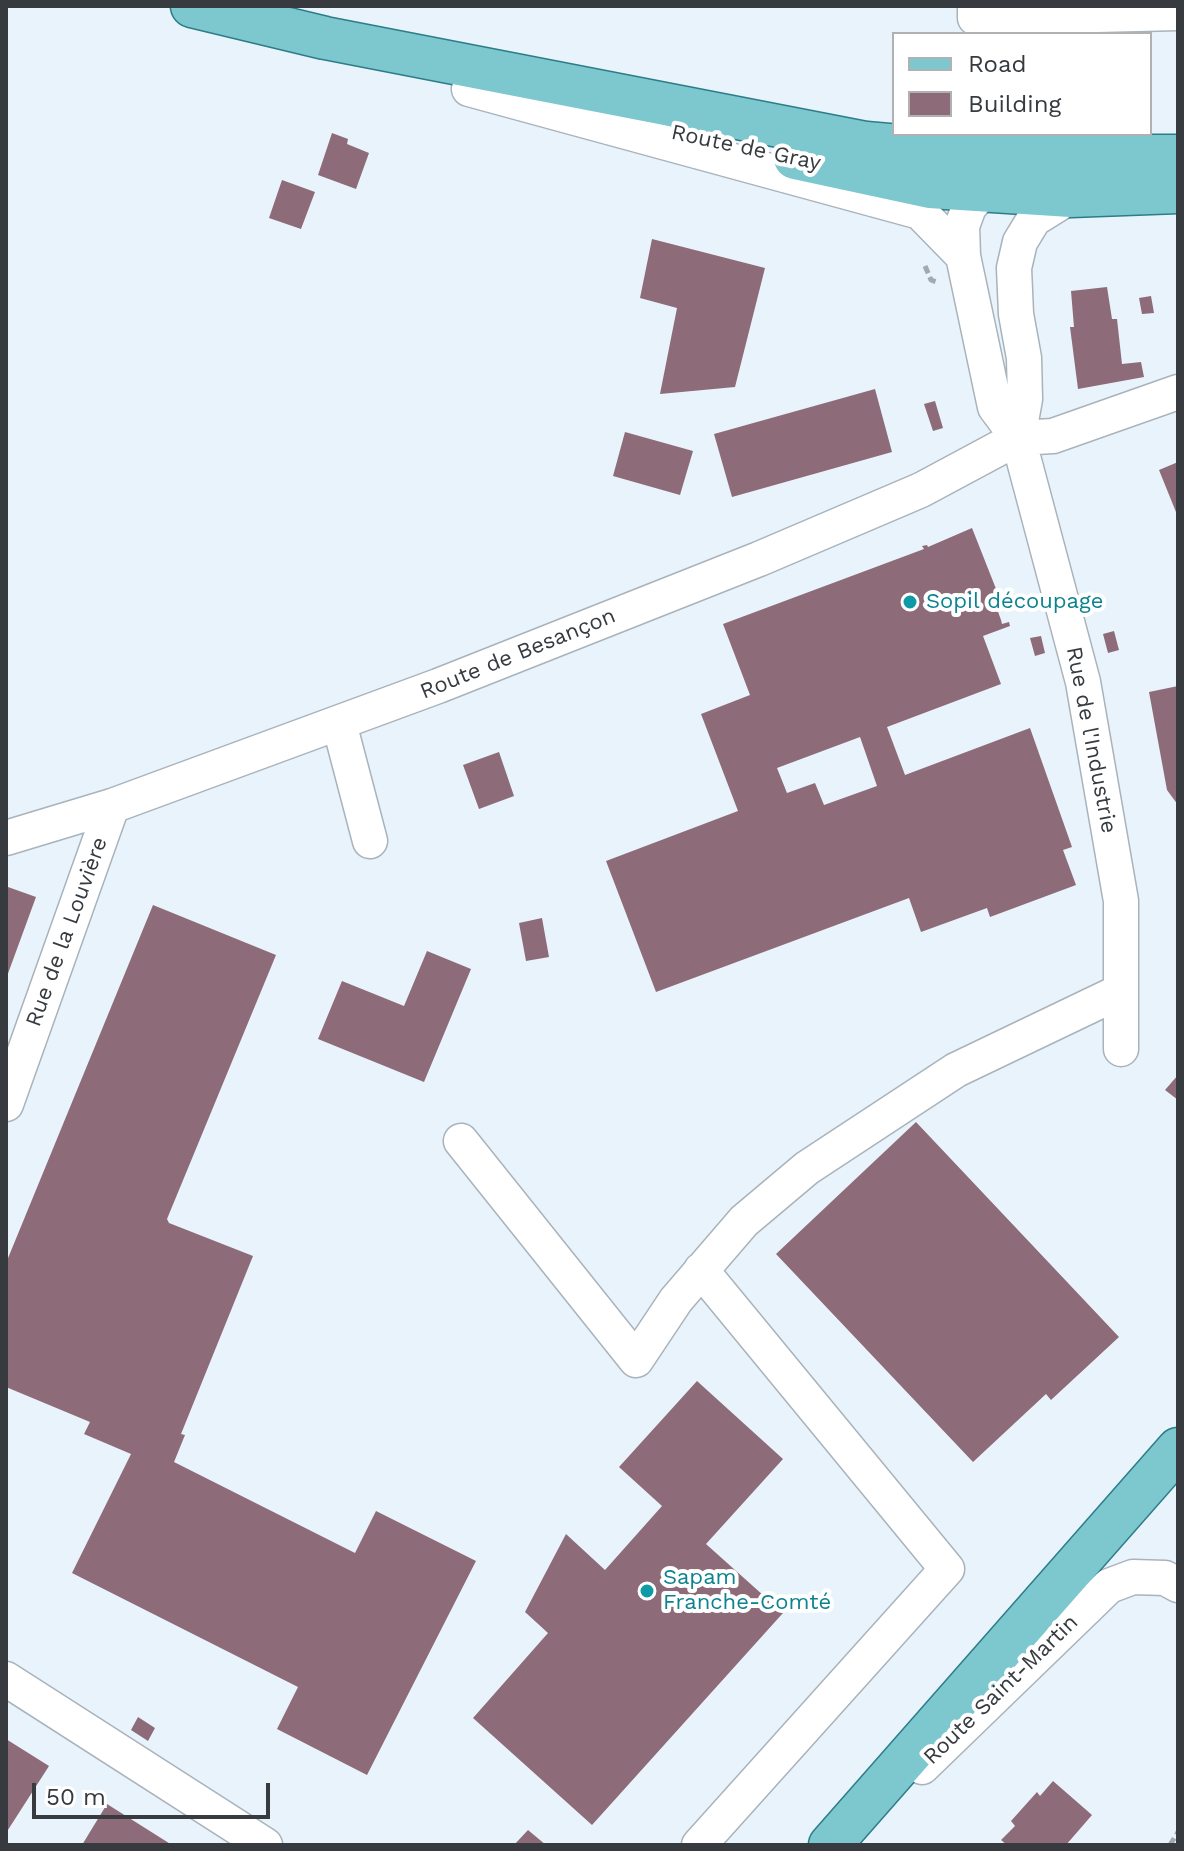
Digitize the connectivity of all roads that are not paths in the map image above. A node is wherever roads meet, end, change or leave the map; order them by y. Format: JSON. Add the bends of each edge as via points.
{"nodes":[{"id":1,"x":192,"y":6,"type":"edge"},
{"id":2,"x":975,"y":6,"type":"edge"},
{"id":3,"x":1178,"y":13,"type":"edge"},
{"id":4,"x":325,"y":38,"type":"junction"},
{"id":5,"x":469,"y":89,"type":"junction"},
{"id":6,"x":1014,"y":156,"type":"junction"},
{"id":7,"x":1178,"y":156,"type":"edge"},
{"id":8,"x":984,"y":190,"type":"junction"},
{"id":9,"x":1178,"y":192,"type":"edge"},
{"id":10,"x":1071,"y":196,"type":"junction"},
{"id":11,"x":963,"y":256,"type":"junction"},
{"id":12,"x":1178,"y":392,"type":"edge"},
{"id":13,"x":1018,"y":438,"type":"junction"},
{"id":14,"x":339,"y":723,"type":"junction"},
{"id":15,"x":112,"y":806,"type":"junction"},
{"id":16,"x":6,"y":838,"type":"edge"},
{"id":17,"x":370,"y":841,"type":"dead end"},
{"id":18,"x":1121,"y":991,"type":"junction"},
{"id":19,"x":1121,"y":1049,"type":"dead end"},
{"id":20,"x":6,"y":1104,"type":"edge"},
{"id":21,"x":461,"y":1141,"type":"dead end"},
{"id":22,"x":701,"y":1270,"type":"junction"},
{"id":23,"x":1178,"y":1449,"type":"edge"},
{"id":24,"x":1178,"y":1585,"type":"edge"},
{"id":25,"x":6,"y":1679,"type":"edge"},
{"id":26,"x":265,"y":1845,"type":"edge"},
{"id":27,"x":699,"y":1845,"type":"edge"},
{"id":28,"x":830,"y":1845,"type":"edge"},
{"id":29,"x":841,"y":1845,"type":"edge"}],
"edges":[{"from":1,"to":4,"type":"main road","name":"Route de Gray"},
{"from":2,"to":3,"type":"street","via":[[975,18]]},
{"from":4,"to":5,"type":"main road","name":"Route de Gray"},
{"from":4,"to":6,"type":"main road","name":"Route de Gray","via":[[808,133]]},
{"from":5,"to":8,"type":"main road","name":"Route de Gray","via":[[930,187]]},
{"from":5,"to":11,"type":"street","via":[[920,212]]},
{"from":6,"to":7,"type":"main road","name":"Route de Gray"},
{"from":6,"to":8,"type":"street"},
{"from":8,"to":10,"type":"main road","name":"Route de Gray"},
{"from":8,"to":11,"type":"street","via":[[962,226]]},
{"from":9,"to":10,"type":"main road","name":"Route de Gray"},
{"from":10,"to":13,"type":"street","via":[[1034,219],[1020,242],[1014,268],[1025,372]]},
{"from":11,"to":13,"type":"street","via":[[995,407]]},
{"from":12,"to":13,"type":"street","name":"Route de Besançon","via":[[1053,436]]},
{"from":13,"to":14,"type":"street","name":"Route de Besançon","via":[[921,490],[774,552]]},
{"from":13,"to":18,"type":"street","name":"Rue de l'Industrie","via":[[1083,682],[1121,901]]},
{"from":14,"to":15,"type":"street","name":"Route de Besançon"},
{"from":14,"to":17,"type":"street"},
{"from":15,"to":16,"type":"street","name":"Route de Besançon"},
{"from":15,"to":20,"type":"street","name":"Rue de la Louvière"},
{"from":18,"to":19,"type":"street","name":"Rue de l'Industrie"},
{"from":18,"to":22,"type":"street","via":[[956,1070],[807,1168],[744,1221]]},
{"from":21,"to":22,"type":"street","via":[[636,1360]]},
{"from":22,"to":27,"type":"street","via":[[947,1569]]},
{"from":23,"to":28,"type":"main road"},
{"from":24,"to":29,"type":"street","name":"Route Saint-Martin","via":[[1165,1578],[1133,1577],[1109,1586]]},
{"from":25,"to":26,"type":"street"}]}
